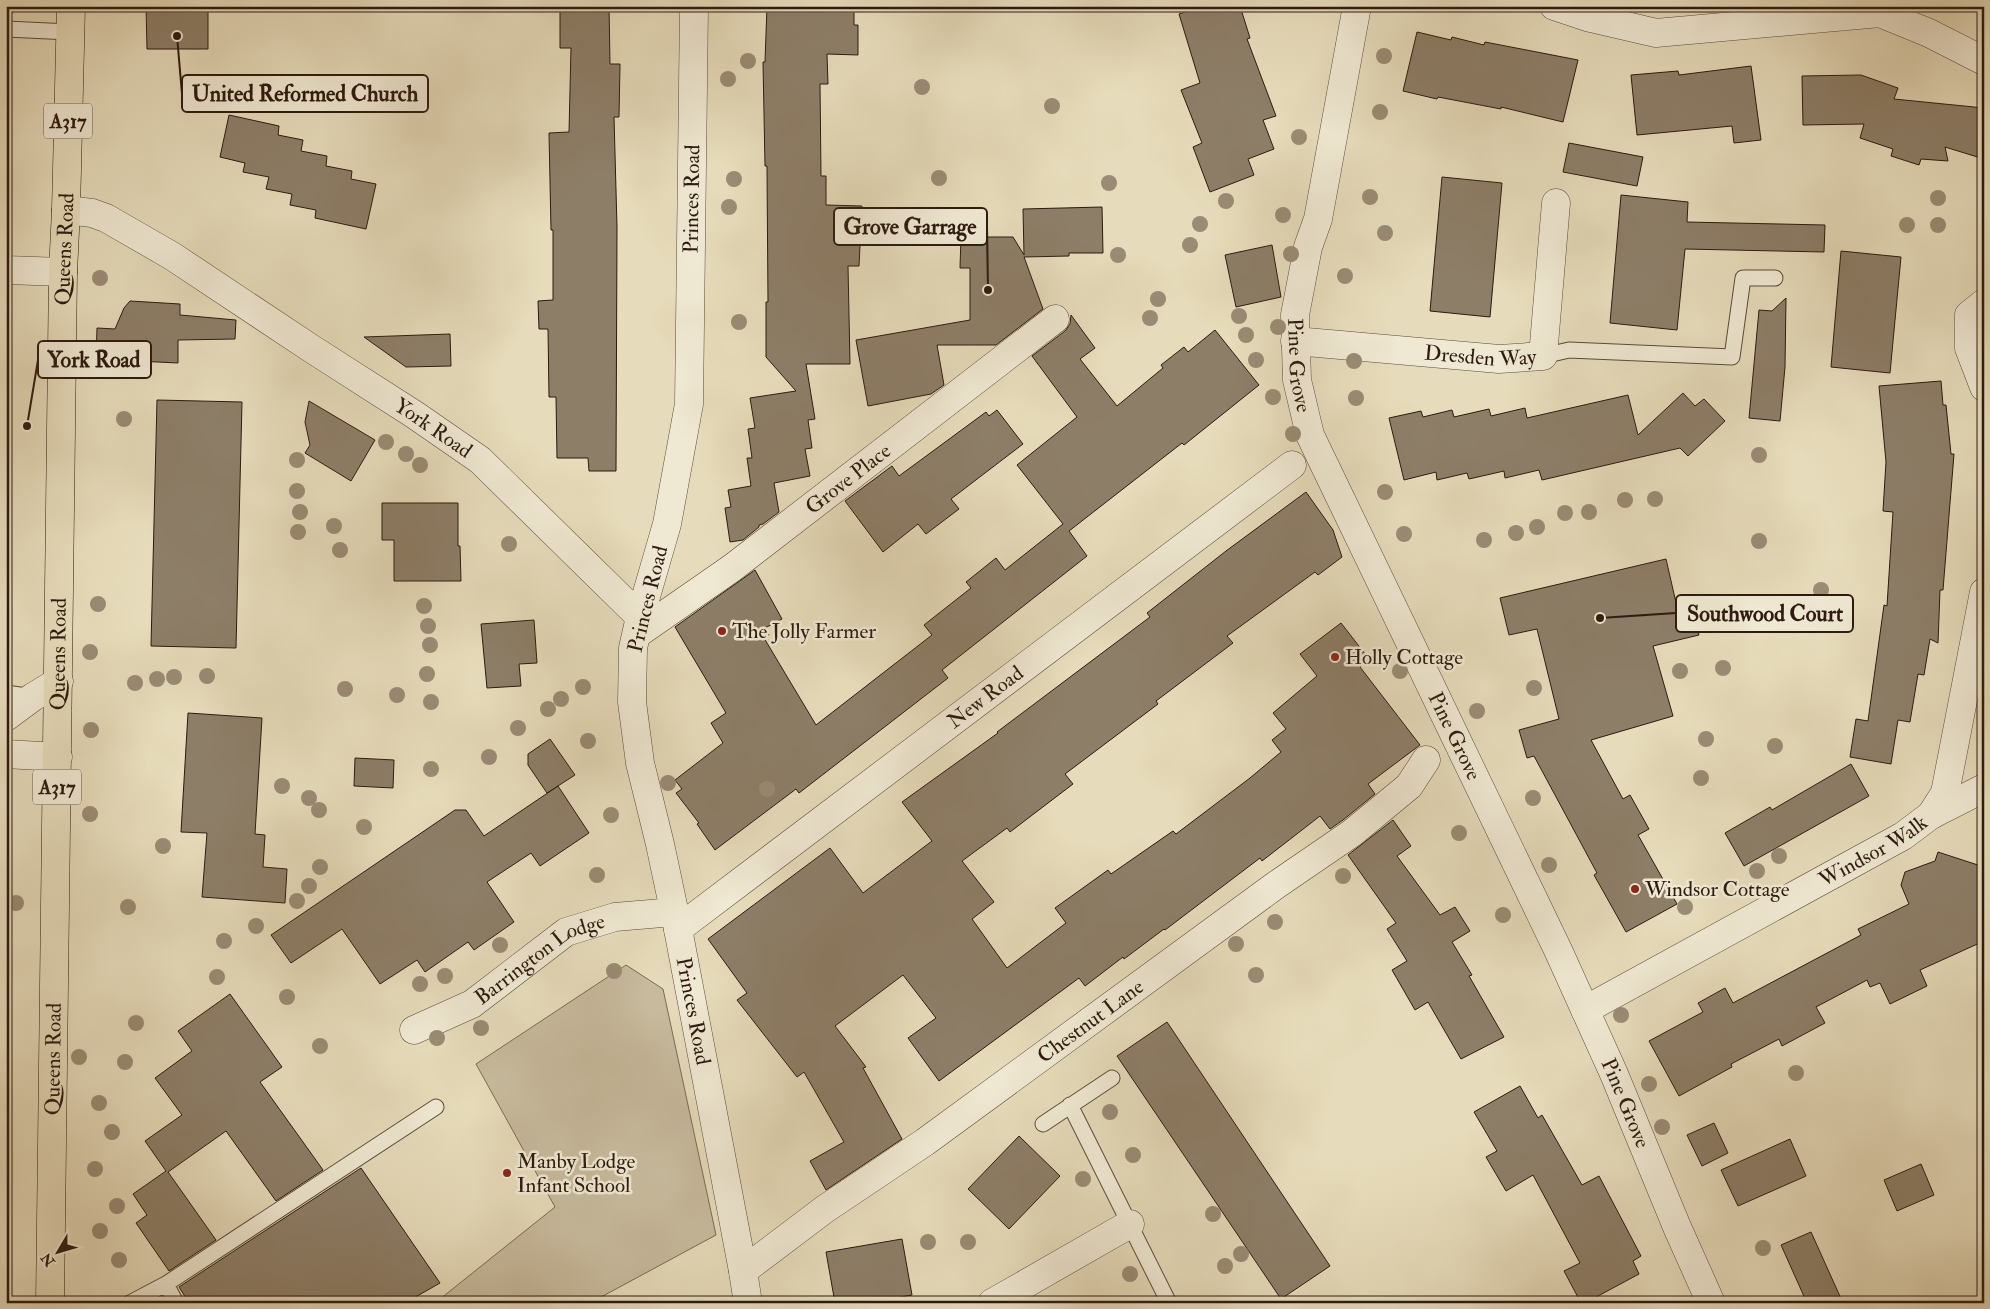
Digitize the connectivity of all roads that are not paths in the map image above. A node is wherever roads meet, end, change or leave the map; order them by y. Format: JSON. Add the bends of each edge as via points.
{"nodes":[{"id":1,"x":694,"y":6,"type":"edge"},
{"id":2,"x":1356,"y":6,"type":"edge"},
{"id":3,"x":1554,"y":6,"type":"edge"},
{"id":4,"x":70,"y":19,"type":"edge"},
{"id":5,"x":6,"y":29,"type":"edge"},
{"id":6,"x":1984,"y":62,"type":"edge"},
{"id":7,"x":1556,"y":203,"type":"dead end"},
{"id":8,"x":66,"y":210,"type":"junction"},
{"id":9,"x":6,"y":270,"type":"edge"},
{"id":10,"x":62,"y":272,"type":"junction"},
{"id":11,"x":1775,"y":278,"type":"dead end"},
{"id":12,"x":1984,"y":303,"type":"edge"},
{"id":13,"x":1056,"y":319,"type":"dead end"},
{"id":14,"x":1295,"y":341,"type":"junction"},
{"id":15,"x":1544,"y":356,"type":"junction"},
{"id":16,"x":1984,"y":387,"type":"edge"},
{"id":17,"x":1292,"y":465,"type":"dead end"},
{"id":18,"x":1984,"y":592,"type":"edge"},
{"id":19,"x":638,"y":625,"type":"junction"},
{"id":20,"x":58,"y":681,"type":"junction"},
{"id":21,"x":6,"y":693,"type":"edge"},
{"id":22,"x":33,"y":697,"type":"junction"},
{"id":23,"x":6,"y":717,"type":"edge"},
{"id":24,"x":6,"y":754,"type":"edge"},
{"id":25,"x":58,"y":757,"type":"junction"},
{"id":26,"x":1426,"y":760,"type":"dead end"},
{"id":27,"x":1984,"y":788,"type":"edge"},
{"id":28,"x":1931,"y":815,"type":"junction"},
{"id":29,"x":676,"y":920,"type":"junction"},
{"id":30,"x":1585,"y":1010,"type":"junction"},
{"id":31,"x":414,"y":1030,"type":"dead end"},
{"id":32,"x":1112,"y":1078,"type":"dead end"},
{"id":33,"x":1070,"y":1105,"type":"junction"},
{"id":34,"x":436,"y":1107,"type":"dead end"},
{"id":35,"x":1043,"y":1124,"type":"dead end"},
{"id":36,"x":1130,"y":1224,"type":"junction"},
{"id":37,"x":743,"y":1271,"type":"junction"},
{"id":38,"x":166,"y":1284,"type":"junction"},
{"id":39,"x":50,"y":1303,"type":"edge"},
{"id":40,"x":130,"y":1303,"type":"edge"},
{"id":41,"x":176,"y":1303,"type":"edge"},
{"id":42,"x":748,"y":1303,"type":"edge"},
{"id":43,"x":992,"y":1303,"type":"edge"},
{"id":44,"x":1169,"y":1303,"type":"edge"},
{"id":45,"x":1711,"y":1303,"type":"edge"}],
"edges":[{"from":1,"to":19,"type":"street","name":"Princes Road","via":[[689,404],[667,524]]},
{"from":2,"to":14,"type":"street","name":"Pine Grove","via":[[1318,220],[1308,247],[1294,315]]},
{"from":3,"to":6,"type":"street","via":[[1656,33],[1880,13],[1929,33]]},
{"from":4,"to":5,"type":"lane"},
{"from":4,"to":8,"type":"main road","name":"Queens Road","number":"A317"},
{"from":7,"to":15,"type":"street","name":"Dresden Way"},
{"from":8,"to":10,"type":"main road","name":"Queens Road","number":"A317"},
{"from":8,"to":19,"type":"street","name":"York Road","via":[[106,218],[172,256],[480,460]]},
{"from":9,"to":10,"type":"street"},
{"from":10,"to":20,"type":"main road","name":"Queens Road","number":"A317"},
{"from":11,"to":15,"type":"lane","via":[[1743,278],[1732,357],[1569,350]]},
{"from":12,"to":16,"type":"street","via":[[1970,315],[1969,348]]},
{"from":13,"to":19,"type":"street","name":"Grove Place","via":[[732,568]]},
{"from":14,"to":15,"type":"street","name":"Dresden Way","via":[[1499,359]]},
{"from":14,"to":30,"type":"street","name":"Pine Grove","via":[[1297,380],[1310,435],[1484,793]]},
{"from":17,"to":29,"type":"street","name":"New Road"},
{"from":18,"to":28,"type":"street","name":"Windsor Walk","via":[[1945,793]]},
{"from":19,"to":29,"type":"street","name":"Princes Road","via":[[633,648],[632,702],[640,763]]},
{"from":20,"to":22,"type":"street"},
{"from":20,"to":25,"type":"main road","name":"Queens Road","number":"A317"},
{"from":21,"to":22,"type":"lane"},
{"from":22,"to":23,"type":"street"},
{"from":24,"to":25,"type":"street"},
{"from":25,"to":39,"type":"main road","name":"Queens Road","number":"A317"},
{"from":26,"to":37,"type":"street","name":"Chestnut Lane","via":[[1409,786],[1352,833]]},
{"from":27,"to":28,"type":"street"},
{"from":28,"to":30,"type":"street","name":"Windsor Walk","via":[[1903,836]]},
{"from":29,"to":31,"type":"street","name":"Barrington Lodge","via":[[615,917],[566,932],[472,1004]]},
{"from":29,"to":37,"type":"street","name":"Princes Road"},
{"from":30,"to":45,"type":"street","name":"Pine Grove"},
{"from":32,"to":33,"type":"lane"},
{"from":33,"to":35,"type":"lane"},
{"from":33,"to":36,"type":"lane"},
{"from":34,"to":38,"type":"lane"},
{"from":36,"to":43,"type":"street"},
{"from":36,"to":44,"type":"lane"},
{"from":37,"to":42,"type":"street","name":"Princes Road"},
{"from":38,"to":40,"type":"lane"},
{"from":38,"to":41,"type":"lane"}]}
